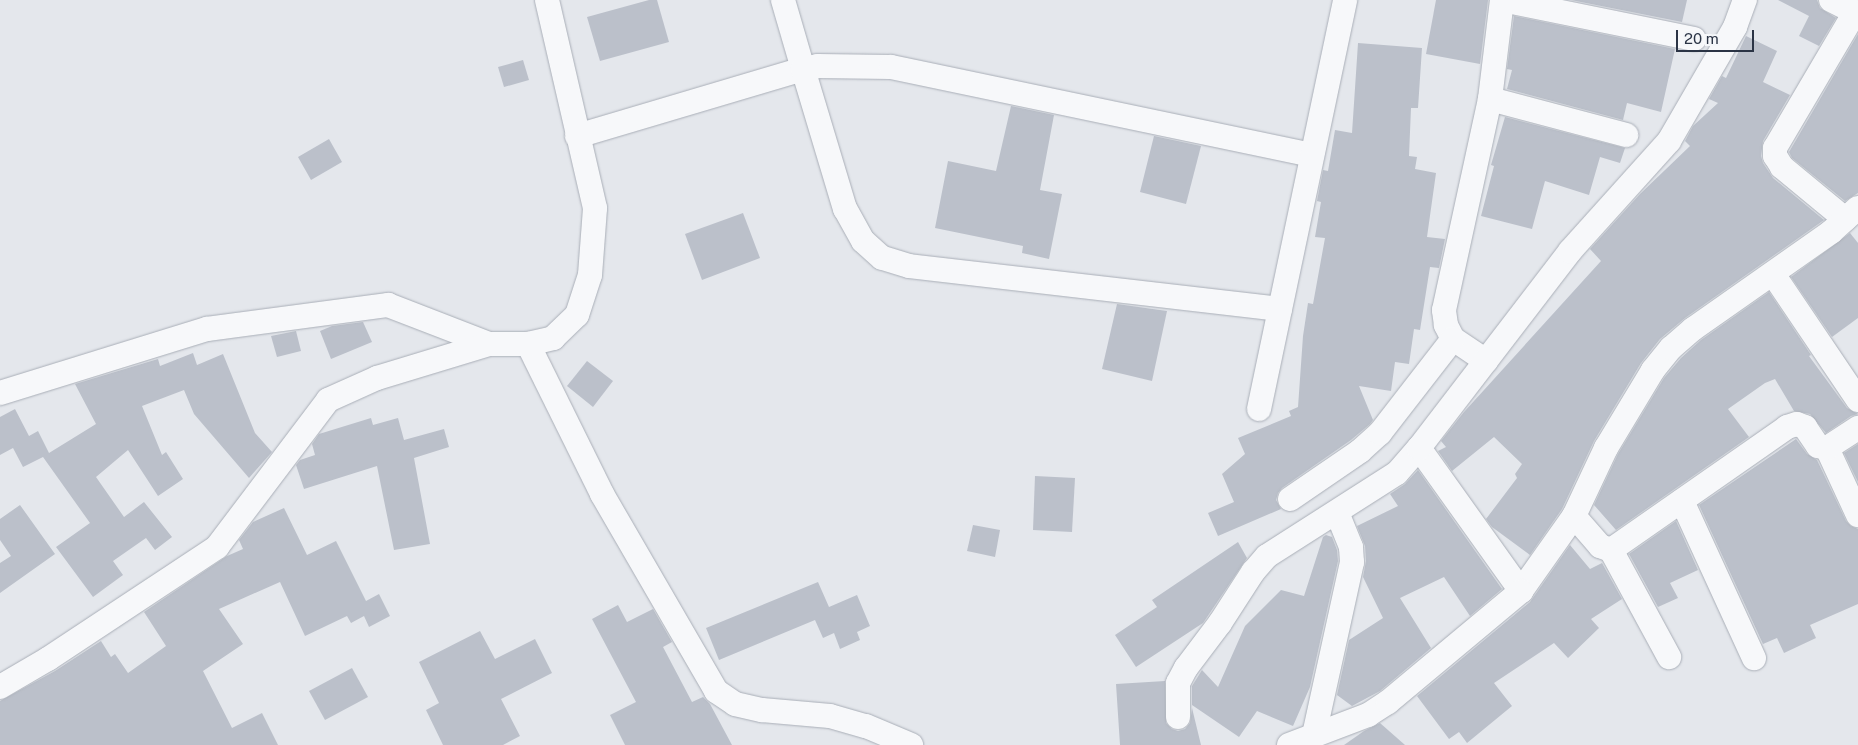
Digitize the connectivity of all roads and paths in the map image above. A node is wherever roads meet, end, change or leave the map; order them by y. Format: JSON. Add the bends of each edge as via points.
{"nodes":[{"id":1,"x":547,"y":0,"type":"edge"},
{"id":2,"x":783,"y":0,"type":"edge"},
{"id":3,"x":1345,"y":0,"type":"edge"},
{"id":4,"x":1502,"y":0,"type":"edge"},
{"id":5,"x":1745,"y":0,"type":"edge"},
{"id":6,"x":1831,"y":0,"type":"edge"},
{"id":7,"x":1857,"y":13,"type":"edge"},
{"id":8,"x":1694,"y":40,"type":"dead end"},
{"id":9,"x":803,"y":69,"type":"junction"},
{"id":10,"x":1490,"y":99,"type":"junction"},
{"id":11,"x":1626,"y":135,"type":"dead end"},
{"id":12,"x":577,"y":136,"type":"junction"},
{"id":13,"x":1312,"y":155,"type":"junction"},
{"id":14,"x":1852,"y":213,"type":"edge"},
{"id":15,"x":1773,"y":274,"type":"junction"},
{"id":16,"x":1280,"y":308,"type":"junction"},
{"id":17,"x":1453,"y":339,"type":"junction"},
{"id":18,"x":488,"y":344,"type":"junction"},
{"id":19,"x":528,"y":344,"type":"junction"},
{"id":20,"x":1486,"y":360,"type":"junction"},
{"id":21,"x":0,"y":392,"type":"edge"},
{"id":22,"x":1856,"y":395,"type":"edge"},
{"id":23,"x":1259,"y":409,"type":"dead end"},
{"id":24,"x":1858,"y":428,"type":"edge"},
{"id":25,"x":1419,"y":448,"type":"junction"},
{"id":26,"x":1827,"y":448,"type":"junction"},
{"id":27,"x":1290,"y":499,"type":"dead end"},
{"id":28,"x":1682,"y":501,"type":"junction"},
{"id":29,"x":1337,"y":513,"type":"junction"},
{"id":30,"x":1574,"y":516,"type":"junction"},
{"id":31,"x":1858,"y":516,"type":"edge"},
{"id":32,"x":1611,"y":550,"type":"junction"},
{"id":33,"x":1520,"y":591,"type":"junction"},
{"id":34,"x":1669,"y":657,"type":"dead end"},
{"id":35,"x":1754,"y":658,"type":"dead end"},
{"id":36,"x":0,"y":686,"type":"edge"},
{"id":37,"x":1178,"y":717,"type":"dead end"},
{"id":38,"x":1314,"y":735,"type":"junction"},
{"id":39,"x":911,"y":745,"type":"edge"},
{"id":40,"x":1288,"y":745,"type":"edge"}],
"edges":[{"from":1,"to":12,"type":"street"},
{"from":2,"to":9,"type":"street"},
{"from":3,"to":13,"type":"street"},
{"from":4,"to":8,"type":"street"},
{"from":4,"to":10,"type":"street"},
{"from":5,"to":20,"type":"street","via":[[1735,27],[1669,141],[1570,251]]},
{"from":6,"to":7,"type":"street"},
{"from":7,"to":14,"type":"street","via":[[1775,148],[1782,167]]},
{"from":9,"to":12,"type":"street"},
{"from":9,"to":13,"type":"street","via":[[818,66],[891,67]]},
{"from":9,"to":16,"type":"street","via":[[845,208],[863,241],[882,258],[908,266]]},
{"from":10,"to":11,"type":"street"},
{"from":10,"to":17,"type":"street","via":[[1444,310],[1446,325]]},
{"from":12,"to":19,"type":"street","via":[[595,208],[590,275],[578,315],[552,338]]},
{"from":13,"to":16,"type":"street"},
{"from":14,"to":15,"type":"street"},
{"from":15,"to":22,"type":"street"},
{"from":15,"to":30,"type":"street","via":[[1671,348],[1653,370],[1606,448]]},
{"from":16,"to":23,"type":"street"},
{"from":17,"to":20,"type":"street"},
{"from":17,"to":27,"type":"street","via":[[1380,433],[1360,451]]},
{"from":18,"to":19,"type":"street"},
{"from":18,"to":21,"type":"street","via":[[388,305],[207,329]]},
{"from":18,"to":36,"type":"street","via":[[377,378],[328,400],[217,547],[48,659]]},
{"from":19,"to":39,"type":"street","via":[[602,494],[716,691],[735,704],[762,710],[830,716],[866,726]]},
{"from":20,"to":25,"type":"street"},
{"from":24,"to":26,"type":"street"},
{"from":25,"to":29,"type":"street","via":[[1397,474]]},
{"from":25,"to":33,"type":"street"},
{"from":26,"to":28,"type":"street","via":[[1818,446],[1805,427],[1797,424],[1787,427]]},
{"from":26,"to":31,"type":"street"},
{"from":28,"to":32,"type":"street"},
{"from":28,"to":35,"type":"street"},
{"from":29,"to":37,"type":"street","via":[[1267,556],[1253,572],[1178,683]]},
{"from":29,"to":38,"type":"street","via":[[1352,547],[1352,562]]},
{"from":30,"to":32,"type":"street","via":[[1600,546]]},
{"from":30,"to":33,"type":"street"},
{"from":32,"to":34,"type":"street"},
{"from":33,"to":38,"type":"street","via":[[1388,702],[1352,723]]},
{"from":38,"to":40,"type":"street"}]}
